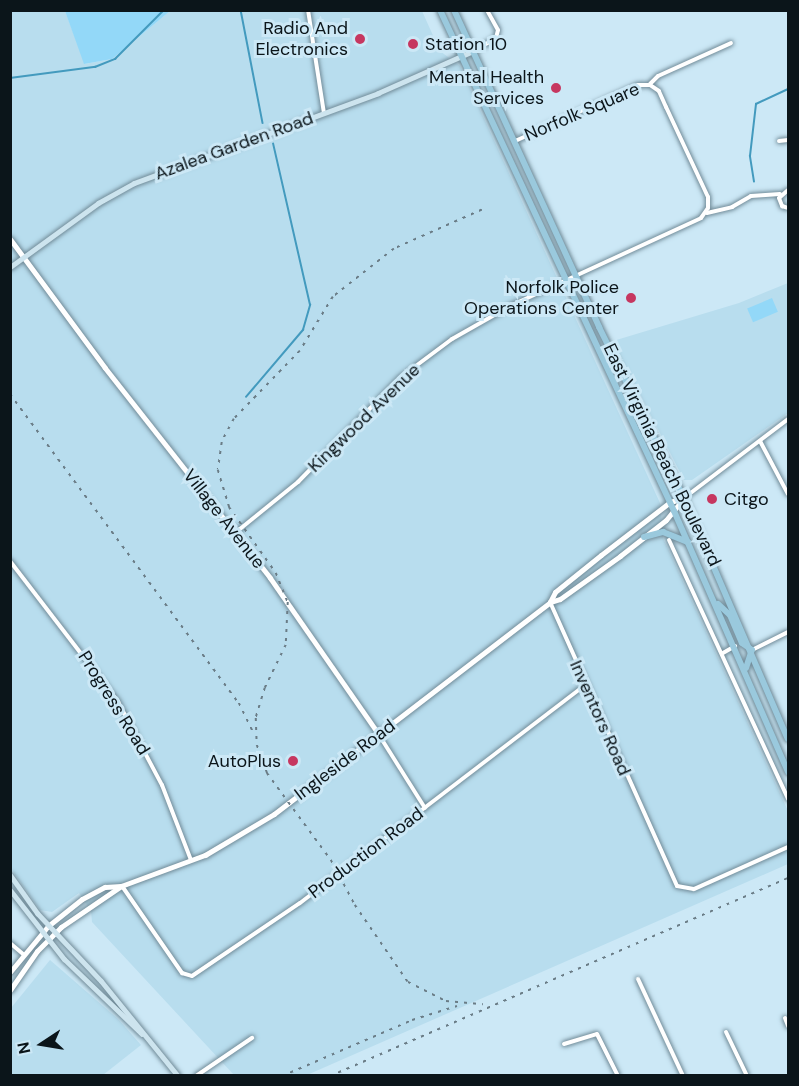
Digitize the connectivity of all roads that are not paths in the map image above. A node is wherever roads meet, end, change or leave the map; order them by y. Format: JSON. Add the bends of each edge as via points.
{"nodes":[{"id":1,"x":308,"y":10,"type":"edge"},
{"id":2,"x":440,"y":10,"type":"edge"},
{"id":3,"x":487,"y":10,"type":"edge"},
{"id":4,"x":455,"y":14,"type":"edge"},
{"id":5,"x":446,"y":22,"type":"junction"},
{"id":6,"x":731,"y":43,"type":"dead end"},
{"id":7,"x":473,"y":51,"type":"junction"},
{"id":8,"x":462,"y":56,"type":"junction"},
{"id":9,"x":650,"y":85,"type":"junction"},
{"id":10,"x":324,"y":114,"type":"junction"},
{"id":11,"x":789,"y":140,"type":"edge"},
{"id":12,"x":515,"y":141,"type":"junction"},
{"id":13,"x":779,"y":141,"type":"dead end"},
{"id":14,"x":789,"y":190,"type":"edge"},
{"id":15,"x":780,"y":195,"type":"junction"},
{"id":16,"x":789,"y":208,"type":"edge"},
{"id":17,"x":706,"y":213,"type":"junction"},
{"id":18,"x":10,"y":238,"type":"edge"},
{"id":19,"x":24,"y":257,"type":"junction"},
{"id":20,"x":10,"y":267,"type":"edge"},
{"id":21,"x":576,"y":276,"type":"junction"},
{"id":22,"x":565,"y":281,"type":"junction"},
{"id":23,"x":789,"y":419,"type":"edge"},
{"id":24,"x":760,"y":441,"type":"junction"},
{"id":25,"x":789,"y":494,"type":"edge"},
{"id":26,"x":684,"y":498,"type":"junction"},
{"id":27,"x":670,"y":502,"type":"junction"},
{"id":28,"x":674,"y":511,"type":"junction"},
{"id":29,"x":235,"y":533,"type":"junction"},
{"id":30,"x":644,"y":537,"type":"junction"},
{"id":31,"x":669,"y":540,"type":"dead end"},
{"id":32,"x":688,"y":542,"type":"junction"},
{"id":33,"x":10,"y":561,"type":"edge"},
{"id":34,"x":715,"y":601,"type":"junction"},
{"id":35,"x":550,"y":602,"type":"junction"},
{"id":36,"x":789,"y":632,"type":"edge"},
{"id":37,"x":736,"y":646,"type":"junction"},
{"id":38,"x":752,"y":650,"type":"junction"},
{"id":39,"x":723,"y":653,"type":"junction"},
{"id":40,"x":746,"y":668,"type":"junction"},
{"id":41,"x":585,"y":685,"type":"junction"},
{"id":42,"x":379,"y":735,"type":"junction"},
{"id":43,"x":789,"y":739,"type":"edge"},
{"id":44,"x":789,"y":772,"type":"edge"},
{"id":45,"x":789,"y":799,"type":"edge"},
{"id":46,"x":425,"y":808,"type":"junction"},
{"id":47,"x":789,"y":847,"type":"edge"},
{"id":48,"x":192,"y":861,"type":"junction"},
{"id":49,"x":10,"y":875,"type":"edge"},
{"id":50,"x":121,"y":886,"type":"junction"},
{"id":51,"x":10,"y":890,"type":"edge"},
{"id":52,"x":48,"y":926,"type":"junction"},
{"id":53,"x":42,"y":932,"type":"junction"},
{"id":54,"x":54,"y":933,"type":"junction"},
{"id":55,"x":48,"y":940,"type":"junction"},
{"id":56,"x":10,"y":943,"type":"edge"},
{"id":57,"x":23,"y":954,"type":"junction"},
{"id":58,"x":10,"y":972,"type":"edge"},
{"id":59,"x":639,"y":979,"type":"dead end"},
{"id":60,"x":10,"y":990,"type":"edge"},
{"id":61,"x":785,"y":1018,"type":"dead end"},
{"id":62,"x":789,"y":1026,"type":"edge"},
{"id":63,"x":726,"y":1032,"type":"dead end"},
{"id":64,"x":144,"y":1035,"type":"junction"},
{"id":65,"x":252,"y":1038,"type":"dead end"},
{"id":66,"x":564,"y":1044,"type":"dead end"},
{"id":67,"x":178,"y":1076,"type":"edge"},
{"id":68,"x":196,"y":1076,"type":"edge"},
{"id":69,"x":618,"y":1076,"type":"edge"},
{"id":70,"x":682,"y":1076,"type":"edge"},
{"id":71,"x":747,"y":1076,"type":"edge"}],
"edges":[{"from":1,"to":10,"type":"street"},
{"from":2,"to":5,"type":"main road","name":"East Virginia Beach Boulevard"},
{"from":3,"to":7,"type":"street","via":[[496,27],[496,38]]},
{"from":4,"to":5,"type":"main road"},
{"from":4,"to":7,"type":"main road","name":"East Virginia Beach Boulevard"},
{"from":5,"to":8,"type":"main road","name":"East Virginia Beach Boulevard"},
{"from":6,"to":9,"type":"street","name":"Norfolk Square","via":[[658,76]]},
{"from":7,"to":8,"type":"main road","name":"Azalea Garden Road"},
{"from":7,"to":12,"type":"main road","name":"East Virginia Beach Boulevard"},
{"from":8,"to":10,"type":"main road","name":"Azalea Garden Road"},
{"from":8,"to":22,"type":"main road","name":"East Virginia Beach Boulevard"},
{"from":9,"to":12,"type":"street","name":"Norfolk Square","via":[[638,85]]},
{"from":9,"to":17,"type":"street","name":"Norfolk Square","via":[[659,91],[708,197]]},
{"from":10,"to":19,"type":"main road","name":"Azalea Garden Road","via":[[134,183],[98,203]]},
{"from":11,"to":13,"type":"street"},
{"from":12,"to":21,"type":"main road","name":"East Virginia Beach Boulevard"},
{"from":14,"to":15,"type":"street"},
{"from":15,"to":16,"type":"street","via":[[780,203]]},
{"from":15,"to":17,"type":"street","via":[[751,196],[732,207]]},
{"from":17,"to":21,"type":"street"},
{"from":18,"to":19,"type":"street","name":"Village Avenue"},
{"from":19,"to":20,"type":"main road","name":"Azalea Garden Road"},
{"from":19,"to":29,"type":"street","name":"Village Avenue"},
{"from":21,"to":22,"type":"street"},
{"from":21,"to":26,"type":"main road","name":"East Virginia Beach Boulevard"},
{"from":22,"to":27,"type":"main road","name":"East Virginia Beach Boulevard"},
{"from":22,"to":29,"type":"street","name":"Kingwood Avenue","via":[[486,319],[427,357],[401,377],[298,482]]},
{"from":23,"to":24,"type":"street","name":"Ingleside Road"},
{"from":24,"to":25,"type":"street"},
{"from":24,"to":26,"type":"street","name":"Ingleside Road"},
{"from":26,"to":27,"type":"street","name":"Ingleside Road"},
{"from":26,"to":28,"type":"street","name":"Ingleside Road"},
{"from":26,"to":38,"type":"main road","name":"East Virginia Beach Boulevard"},
{"from":27,"to":28,"type":"main road","name":"East Virginia Beach Boulevard"},
{"from":27,"to":35,"type":"street","name":"Ingleside Road","via":[[555,592]]},
{"from":28,"to":30,"type":"street","name":"Ingleside Road"},
{"from":28,"to":32,"type":"main road","name":"East Virginia Beach Boulevard"},
{"from":29,"to":42,"type":"street","name":"Village Avenue"},
{"from":30,"to":32,"type":"main road","via":[[663,531]]},
{"from":30,"to":35,"type":"street","name":"Ingleside Road","via":[[577,588]]},
{"from":31,"to":39,"type":"street","name":"East Virginia Beach Boulevard"},
{"from":32,"to":34,"type":"main road","name":"East Virginia Beach Boulevard"},
{"from":33,"to":48,"type":"street","name":"Progress Road","via":[[82,650],[124,712],[162,783]]},
{"from":34,"to":37,"type":"main road","name":"East Virginia Beach Boulevard"},
{"from":34,"to":38,"type":"main road","via":[[730,615],[742,643]]},
{"from":35,"to":41,"type":"street","name":"Inventors Road"},
{"from":35,"to":42,"type":"street","name":"Ingleside Road"},
{"from":36,"to":38,"type":"street"},
{"from":37,"to":39,"type":"street"},
{"from":37,"to":40,"type":"main road","name":"East Virginia Beach Boulevard"},
{"from":38,"to":40,"type":"main road"},
{"from":38,"to":43,"type":"main road","name":"East Virginia Beach Boulevard"},
{"from":39,"to":45,"type":"street","name":"East Virginia Beach Boulevard"},
{"from":40,"to":44,"type":"main road","name":"East Virginia Beach Boulevard"},
{"from":41,"to":46,"type":"street","name":"Production Road"},
{"from":41,"to":47,"type":"street","name":"Inventors Road","via":[[673,882],[685,889]]},
{"from":42,"to":46,"type":"street","name":"Village Avenue"},
{"from":42,"to":48,"type":"street","name":"Ingleside Road","via":[[261,823]]},
{"from":46,"to":50,"type":"street","name":"Production Road","via":[[300,903],[192,976],[184,975]]},
{"from":48,"to":50,"type":"street","name":"Ingleside Road"},
{"from":49,"to":52,"type":"main road"},
{"from":50,"to":52,"type":"street","name":"Ingleside Road","via":[[99,890]]},
{"from":50,"to":54,"type":"street","name":"Ingleside Road"},
{"from":51,"to":53,"type":"main road"},
{"from":52,"to":53,"type":"street","name":"Ingleside Road"},
{"from":52,"to":54,"type":"main road"},
{"from":53,"to":55,"type":"main road"},
{"from":53,"to":57,"type":"street","name":"Ingleside Road"},
{"from":54,"to":55,"type":"street","name":"Ingleside Road"},
{"from":54,"to":64,"type":"main road","via":[[101,981]]},
{"from":55,"to":60,"type":"street","name":"Ingleside Road"},
{"from":55,"to":64,"type":"main road"},
{"from":56,"to":57,"type":"street"},
{"from":57,"to":58,"type":"street","name":"Ingleside Road"},
{"from":59,"to":70,"type":"street"},
{"from":61,"to":62,"type":"street"},
{"from":63,"to":71,"type":"street"},
{"from":64,"to":67,"type":"main road"},
{"from":65,"to":68,"type":"street"},
{"from":66,"to":69,"type":"street","via":[[597,1034]]}]}
